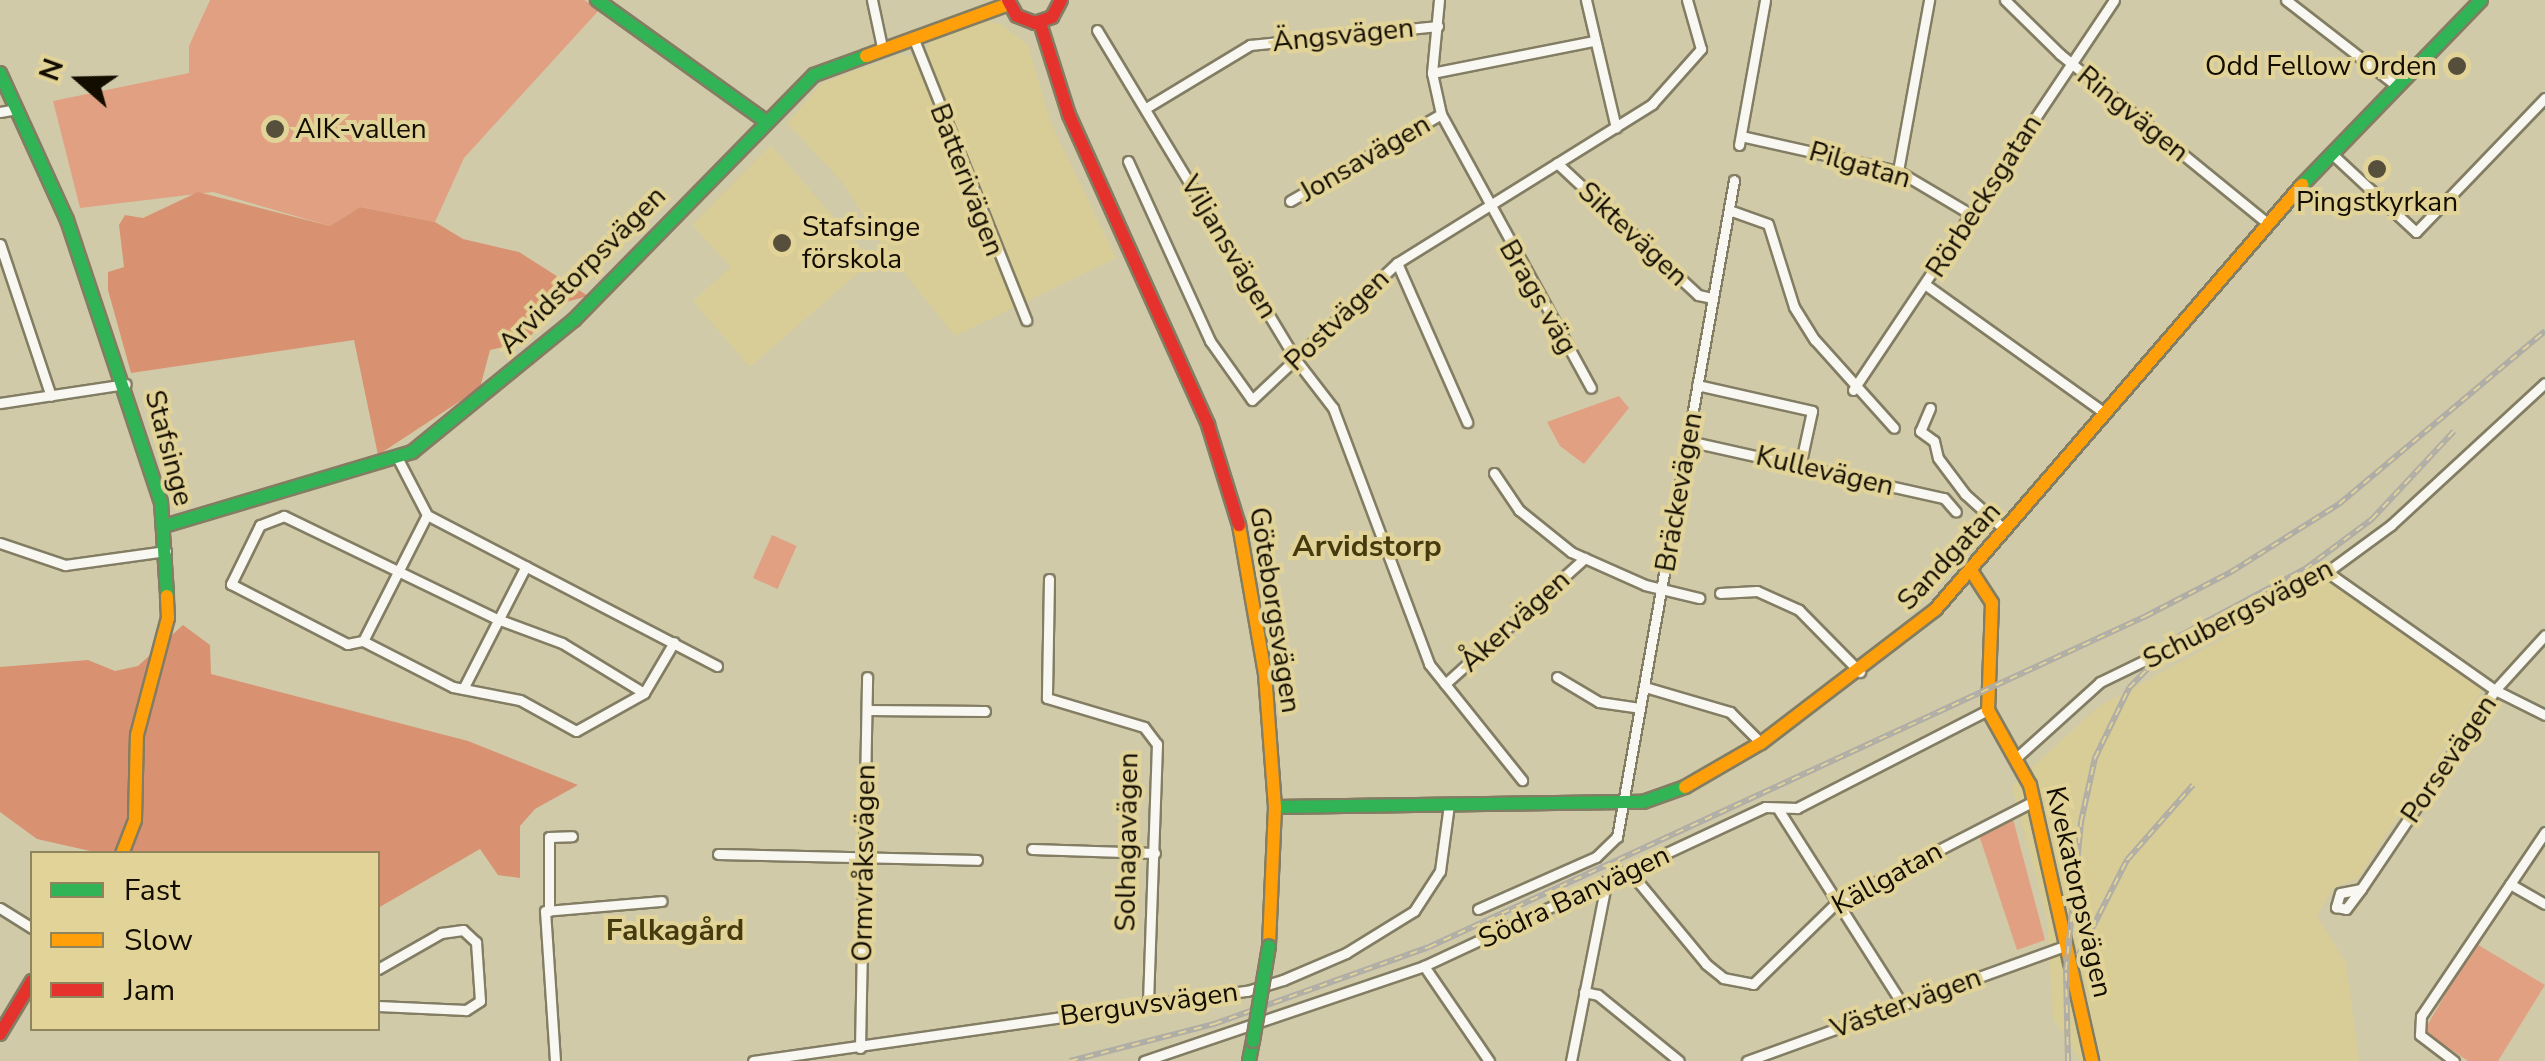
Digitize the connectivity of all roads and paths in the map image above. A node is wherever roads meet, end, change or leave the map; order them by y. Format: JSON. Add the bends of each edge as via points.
{"nodes":[{"id":1,"x":597,"y":0,"type":"edge"},
{"id":2,"x":872,"y":0,"type":"edge"},
{"id":3,"x":1061,"y":0,"type":"edge"},
{"id":4,"x":1439,"y":0,"type":"edge"},
{"id":5,"x":1586,"y":0,"type":"edge"},
{"id":6,"x":1687,"y":0,"type":"edge"},
{"id":7,"x":1765,"y":0,"type":"edge"},
{"id":8,"x":1928,"y":0,"type":"edge"},
{"id":9,"x":2005,"y":0,"type":"edge"},
{"id":10,"x":2114,"y":0,"type":"edge"},
{"id":11,"x":2286,"y":0,"type":"edge"},
{"id":12,"x":2480,"y":0,"type":"edge"},
{"id":13,"x":1009,"y":2,"type":"edge"},
{"id":14,"x":1040,"y":22,"type":"junction"},
{"id":15,"x":1438,"y":26,"type":"junction"},
{"id":16,"x":1097,"y":30,"type":"dead end"},
{"id":17,"x":913,"y":37,"type":"junction"},
{"id":18,"x":1594,"y":41,"type":"junction"},
{"id":19,"x":882,"y":47,"type":"junction"},
{"id":20,"x":2071,"y":63,"type":"junction"},
{"id":21,"x":0,"y":73,"type":"edge"},
{"id":22,"x":1432,"y":73,"type":"junction"},
{"id":23,"x":2397,"y":86,"type":"junction"},
{"id":24,"x":2545,"y":98,"type":"edge"},
{"id":25,"x":1146,"y":108,"type":"junction"},
{"id":26,"x":17,"y":109,"type":"junction"},
{"id":27,"x":0,"y":112,"type":"edge"},
{"id":28,"x":1440,"y":114,"type":"junction"},
{"id":29,"x":764,"y":120,"type":"junction"},
{"id":30,"x":1616,"y":128,"type":"junction"},
{"id":31,"x":2331,"y":154,"type":"junction"},
{"id":32,"x":1128,"y":161,"type":"dead end"},
{"id":33,"x":1556,"y":163,"type":"junction"},
{"id":34,"x":1898,"y":171,"type":"junction"},
{"id":35,"x":1734,"y":180,"type":"dead end"},
{"id":36,"x":1290,"y":201,"type":"dead end"},
{"id":37,"x":1486,"y":206,"type":"junction"},
{"id":38,"x":1729,"y":210,"type":"junction"},
{"id":39,"x":1972,"y":215,"type":"junction"},
{"id":40,"x":2266,"y":222,"type":"junction"},
{"id":41,"x":0,"y":244,"type":"edge"},
{"id":42,"x":1397,"y":263,"type":"junction"},
{"id":43,"x":1926,"y":285,"type":"junction"},
{"id":44,"x":1712,"y":298,"type":"junction"},
{"id":45,"x":1026,"y":320,"type":"dead end"},
{"id":46,"x":1296,"y":360,"type":"junction"},
{"id":47,"x":2545,"y":383,"type":"edge"},
{"id":48,"x":126,"y":384,"type":"junction"},
{"id":49,"x":1698,"y":385,"type":"junction"},
{"id":50,"x":1591,"y":388,"type":"dead end"},
{"id":51,"x":1853,"y":390,"type":"junction"},
{"id":52,"x":51,"y":396,"type":"junction"},
{"id":53,"x":0,"y":403,"type":"edge"},
{"id":54,"x":1930,"y":408,"type":"dead end"},
{"id":55,"x":2106,"y":414,"type":"junction"},
{"id":56,"x":1467,"y":422,"type":"dead end"},
{"id":57,"x":1894,"y":428,"type":"dead end"},
{"id":58,"x":1688,"y":441,"type":"junction"},
{"id":59,"x":398,"y":460,"type":"junction"},
{"id":60,"x":1800,"y":466,"type":"junction"},
{"id":61,"x":1494,"y":473,"type":"dead end"},
{"id":62,"x":1956,"y":512,"type":"dead end"},
{"id":63,"x":427,"y":515,"type":"junction"},
{"id":64,"x":164,"y":526,"type":"junction"},
{"id":65,"x":2007,"y":532,"type":"junction"},
{"id":66,"x":0,"y":543,"type":"edge"},
{"id":67,"x":166,"y":551,"type":"junction"},
{"id":68,"x":1585,"y":558,"type":"junction"},
{"id":69,"x":526,"y":566,"type":"junction"},
{"id":70,"x":397,"y":570,"type":"junction"},
{"id":71,"x":1972,"y":572,"type":"junction"},
{"id":72,"x":2327,"y":572,"type":"junction"},
{"id":73,"x":1049,"y":579,"type":"dead end"},
{"id":74,"x":1662,"y":590,"type":"junction"},
{"id":75,"x":1720,"y":593,"type":"dead end"},
{"id":76,"x":1699,"y":598,"type":"dead end"},
{"id":77,"x":497,"y":619,"type":"junction"},
{"id":78,"x":2545,"y":635,"type":"edge"},
{"id":79,"x":363,"y":641,"type":"junction"},
{"id":80,"x":674,"y":642,"type":"junction"},
{"id":81,"x":717,"y":666,"type":"dead end"},
{"id":82,"x":1861,"y":673,"type":"junction"},
{"id":83,"x":867,"y":677,"type":"dead end"},
{"id":84,"x":1557,"y":677,"type":"dead end"},
{"id":85,"x":1444,"y":684,"type":"junction"},
{"id":86,"x":1645,"y":687,"type":"junction"},
{"id":87,"x":463,"y":689,"type":"junction"},
{"id":88,"x":2495,"y":690,"type":"junction"},
{"id":89,"x":644,"y":693,"type":"junction"},
{"id":90,"x":1640,"y":708,"type":"junction"},
{"id":91,"x":867,"y":710,"type":"junction"},
{"id":92,"x":1988,"y":710,"type":"junction"},
{"id":93,"x":985,"y":711,"type":"dead end"},
{"id":94,"x":2545,"y":715,"type":"edge"},
{"id":95,"x":1762,"y":743,"type":"junction"},
{"id":96,"x":2016,"y":758,"type":"junction"},
{"id":97,"x":1522,"y":780,"type":"dead end"},
{"id":98,"x":2034,"y":801,"type":"junction"},
{"id":99,"x":1624,"y":803,"type":"junction"},
{"id":100,"x":1449,"y":804,"type":"junction"},
{"id":101,"x":1275,"y":807,"type":"junction"},
{"id":102,"x":1778,"y":809,"type":"junction"},
{"id":103,"x":2545,"y":832,"type":"edge"},
{"id":104,"x":572,"y":836,"type":"dead end"},
{"id":105,"x":1032,"y":849,"type":"dead end"},
{"id":106,"x":123,"y":851,"type":"edge"},
{"id":107,"x":1156,"y":853,"type":"junction"},
{"id":108,"x":718,"y":854,"type":"dead end"},
{"id":109,"x":864,"y":856,"type":"junction"},
{"id":110,"x":977,"y":860,"type":"dead end"},
{"id":111,"x":1630,"y":872,"type":"junction"},
{"id":112,"x":2510,"y":884,"type":"junction"},
{"id":113,"x":1606,"y":885,"type":"junction"},
{"id":114,"x":2361,"y":890,"type":"dead end"},
{"id":115,"x":662,"y":901,"type":"dead end"},
{"id":116,"x":1836,"y":903,"type":"junction"},
{"id":117,"x":2545,"y":904,"type":"edge"},
{"id":118,"x":0,"y":908,"type":"edge"},
{"id":119,"x":549,"y":910,"type":"junction"},
{"id":120,"x":1478,"y":910,"type":"dead end"},
{"id":121,"x":30,"y":927,"type":"edge"},
{"id":122,"x":2064,"y":946,"type":"junction"},
{"id":123,"x":1424,"y":966,"type":"junction"},
{"id":124,"x":380,"y":968,"type":"edge"},
{"id":125,"x":30,"y":983,"type":"edge"},
{"id":126,"x":1584,"y":992,"type":"junction"},
{"id":127,"x":1902,"y":1004,"type":"junction"},
{"id":128,"x":1148,"y":1005,"type":"junction"},
{"id":129,"x":380,"y":1006,"type":"edge"},
{"id":130,"x":0,"y":1034,"type":"edge"},
{"id":131,"x":860,"y":1048,"type":"junction"},
{"id":132,"x":1144,"y":1060,"type":"edge"},
{"id":133,"x":555,"y":1061,"type":"edge"},
{"id":134,"x":752,"y":1061,"type":"edge"},
{"id":135,"x":1131,"y":1061,"type":"edge"},
{"id":136,"x":1250,"y":1061,"type":"edge"},
{"id":137,"x":1489,"y":1061,"type":"edge"},
{"id":138,"x":1571,"y":1061,"type":"edge"},
{"id":139,"x":1678,"y":1061,"type":"edge"},
{"id":140,"x":1747,"y":1061,"type":"edge"},
{"id":141,"x":2092,"y":1061,"type":"edge"},
{"id":142,"x":2454,"y":1061,"type":"edge"}],
"edges":[{"from":1,"to":29,"type":"main road"},
{"from":2,"to":19,"type":"street"},
{"from":3,"to":14,"type":"main road"},
{"from":4,"to":15,"type":"street"},
{"from":5,"to":18,"type":"street"},
{"from":6,"to":30,"type":"street","name":"Postvägen","via":[[1701,49],[1661,96]]},
{"from":7,"to":34,"type":"street","name":"Pilgatan","via":[[1740,140]]},
{"from":8,"to":34,"type":"street"},
{"from":9,"to":20,"type":"street","name":"Ringvägen"},
{"from":10,"to":20,"type":"street","name":"Rörbecksgatan"},
{"from":11,"to":23,"type":"street"},
{"from":12,"to":23,"type":"main road","name":"Sandgatan"},
{"from":13,"to":14,"type":"main road","name":"Arvidstorpsvägen","via":[[1021,20]]},
{"from":13,"to":17,"type":"main road","name":"Arvidstorpsvägen"},
{"from":14,"to":101,"type":"main road","name":"Göteborgsvägen","via":[[1054,76],[1108,210],[1166,325],[1222,460],[1248,563]]},
{"from":15,"to":22,"type":"street"},
{"from":15,"to":25,"type":"street","name":"Ängsvägen","via":[[1250,45]]},
{"from":16,"to":25,"type":"street","name":"Viljansvägen"},
{"from":17,"to":19,"type":"main road","name":"Arvidstorpsvägen"},
{"from":17,"to":45,"type":"street","name":"Batterivägen"},
{"from":18,"to":22,"type":"street","name":"Jonsavägen"},
{"from":18,"to":30,"type":"street"},
{"from":19,"to":29,"type":"main road","name":"Arvidstorpsvägen","via":[[814,75]]},
{"from":20,"to":39,"type":"street","name":"Rörbecksgatan"},
{"from":20,"to":40,"type":"street","name":"Ringvägen"},
{"from":21,"to":26,"type":"main road","name":"Stafsinge"},
{"from":22,"to":28,"type":"street"},
{"from":23,"to":31,"type":"main road","name":"Sandgatan"},
{"from":24,"to":31,"type":"street","via":[[2416,232]]},
{"from":25,"to":46,"type":"street","name":"Viljansvägen"},
{"from":26,"to":27,"type":"street"},
{"from":26,"to":48,"type":"main road","name":"Stafsinge","via":[[57,195]]},
{"from":28,"to":36,"type":"street","name":"Jonsavägen"},
{"from":28,"to":37,"type":"street"},
{"from":29,"to":59,"type":"main road","name":"Arvidstorpsvägen","via":[[574,320],[443,431]]},
{"from":30,"to":33,"type":"street","name":"Postvägen"},
{"from":31,"to":40,"type":"main road","name":"Sandgatan"},
{"from":32,"to":46,"type":"street","name":"Postvägen","via":[[1210,341],[1252,400]]},
{"from":33,"to":37,"type":"street","name":"Postvägen"},
{"from":33,"to":44,"type":"street","name":"Siktevägen","via":[[1698,296]]},
{"from":34,"to":39,"type":"street","name":"Pilgatan"},
{"from":35,"to":38,"type":"street","name":"Bräckevägen"},
{"from":37,"to":42,"type":"street","name":"Postvägen"},
{"from":37,"to":50,"type":"street","name":"Brags väg"},
{"from":38,"to":44,"type":"street","name":"Bräckevägen"},
{"from":38,"to":51,"type":"street","via":[[1768,224],[1794,307]]},
{"from":39,"to":43,"type":"street","name":"Rörbecksgatan"},
{"from":40,"to":55,"type":"main road","name":"Sandgatan"},
{"from":41,"to":52,"type":"street"},
{"from":42,"to":46,"type":"street","name":"Postvägen"},
{"from":42,"to":56,"type":"street"},
{"from":43,"to":51,"type":"street","name":"Rörbecksgatan"},
{"from":43,"to":55,"type":"street"},
{"from":44,"to":49,"type":"street","name":"Bräckevägen"},
{"from":46,"to":85,"type":"street","name":"Viljansvägen","via":[[1333,408],[1414,631]]},
{"from":47,"to":72,"type":"street","name":"Schubergsvägen","via":[[2390,525]]},
{"from":48,"to":52,"type":"street"},
{"from":48,"to":64,"type":"main road","name":"Stafsinge"},
{"from":49,"to":58,"type":"street","name":"Bräckevägen"},
{"from":49,"to":60,"type":"street","via":[[1812,411]]},
{"from":51,"to":57,"type":"street"},
{"from":52,"to":53,"type":"street"},
{"from":54,"to":65,"type":"street","via":[[1920,431],[1934,441],[1938,458],[1965,494]]},
{"from":55,"to":65,"type":"main road","name":"Sandgatan"},
{"from":58,"to":60,"type":"street","name":"Kullevägen"},
{"from":58,"to":74,"type":"street","name":"Bräckevägen"},
{"from":59,"to":63,"type":"street"},
{"from":59,"to":64,"type":"main road","name":"Arvidstorpsvägen"},
{"from":60,"to":62,"type":"street","name":"Kullevägen","via":[[1944,498]]},
{"from":61,"to":68,"type":"street","via":[[1519,510]]},
{"from":63,"to":69,"type":"street"},
{"from":63,"to":70,"type":"street"},
{"from":64,"to":67,"type":"main road","name":"Stafsinge"},
{"from":65,"to":71,"type":"main road","name":"Sandgatan"},
{"from":66,"to":67,"type":"street","via":[[66,565]]},
{"from":67,"to":106,"type":"main road","name":"Stafsinge","via":[[164,648],[137,735],[135,820]]},
{"from":68,"to":74,"type":"street"},
{"from":68,"to":85,"type":"street","name":"Åkervägen"},
{"from":69,"to":77,"type":"street"},
{"from":69,"to":80,"type":"street"},
{"from":70,"to":77,"type":"street"},
{"from":70,"to":79,"type":"street"},
{"from":70,"to":79,"type":"street","via":[[284,516],[264,521],[246,551],[231,584],[347,644]]},
{"from":71,"to":82,"type":"main road","name":"Sandgatan"},
{"from":71,"to":92,"type":"main road","via":[[1992,603]]},
{"from":72,"to":88,"type":"street"},
{"from":72,"to":96,"type":"street","name":"Schubergsvägen","via":[[2100,682]]},
{"from":73,"to":107,"type":"street","name":"Solhagavägen","via":[[1046,698],[1153,735],[1159,754]]},
{"from":74,"to":76,"type":"street"},
{"from":74,"to":86,"type":"street","name":"Bräckevägen"},
{"from":75,"to":82,"type":"street","via":[[1740,587],[1788,604],[1836,640]]},
{"from":77,"to":87,"type":"street"},
{"from":77,"to":89,"type":"street","via":[[562,643]]},
{"from":78,"to":88,"type":"street","name":"Porsevägen"},
{"from":79,"to":87,"type":"street"},
{"from":80,"to":81,"type":"street"},
{"from":80,"to":89,"type":"street"},
{"from":82,"to":95,"type":"main road","name":"Sandgatan"},
{"from":83,"to":91,"type":"street","name":"Ormvråksvägen"},
{"from":84,"to":90,"type":"street","via":[[1599,702]]},
{"from":85,"to":97,"type":"street","name":"Viljansvägen"},
{"from":86,"to":90,"type":"street","name":"Bräckevägen"},
{"from":86,"to":95,"type":"street","via":[[1730,712]]},
{"from":87,"to":89,"type":"street","via":[[520,700],[576,731]]},
{"from":88,"to":94,"type":"street"},
{"from":88,"to":114,"type":"street","name":"Porsevägen"},
{"from":90,"to":99,"type":"street","name":"Bräckevägen"},
{"from":91,"to":93,"type":"street"},
{"from":91,"to":109,"type":"street","name":"Ormvråksvägen"},
{"from":92,"to":96,"type":"main road","name":"Kvekatorpsvägen"},
{"from":92,"to":102,"type":"street","name":"Södra Banvägen","via":[[1797,808]]},
{"from":95,"to":99,"type":"main road","name":"Sandgatan","via":[[1678,793]]},
{"from":96,"to":98,"type":"main road","name":"Kvekatorpsvägen"},
{"from":98,"to":116,"type":"street","name":"Källgatan"},
{"from":98,"to":122,"type":"main road","name":"Kvekatorpsvägen"},
{"from":99,"to":100,"type":"main road","name":"Sandgatan"},
{"from":99,"to":120,"type":"street","name":"Bräckevägen","via":[[1610,848]]},
{"from":100,"to":101,"type":"main road","name":"Sandgatan"},
{"from":100,"to":128,"type":"street","name":"Berguvsvägen","via":[[1440,871],[1414,911],[1387,931],[1283,980]]},
{"from":101,"to":136,"type":"main road","name":"Göteborgsvägen","bridge":true,"via":[[1268,946]]},
{"from":102,"to":111,"type":"street","name":"Södra Banvägen","via":[[1760,809]]},
{"from":102,"to":116,"type":"street"},
{"from":103,"to":112,"type":"street"},
{"from":104,"to":119,"type":"street","via":[[548,837]]},
{"from":105,"to":107,"type":"street"},
{"from":107,"to":128,"type":"street","name":"Solhagavägen"},
{"from":108,"to":109,"type":"street"},
{"from":109,"to":110,"type":"street"},
{"from":109,"to":131,"type":"street","name":"Ormvråksvägen"},
{"from":111,"to":113,"type":"street","name":"Södra Banvägen"},
{"from":111,"to":116,"type":"street","name":"Källgatan","via":[[1706,964],[1740,984],[1766,977]]},
{"from":112,"to":117,"type":"street"},
{"from":112,"to":142,"type":"street","via":[[2417,1026]]},
{"from":113,"to":123,"type":"street","name":"Södra Banvägen"},
{"from":113,"to":126,"type":"street"},
{"from":115,"to":119,"type":"street"},
{"from":116,"to":127,"type":"street"},
{"from":118,"to":121,"type":"street"},
{"from":119,"to":133,"type":"street","via":[[542,927]]},
{"from":122,"to":127,"type":"street","name":"Västervägen"},
{"from":122,"to":141,"type":"main road","name":"Kvekatorpsvägen"},
{"from":123,"to":132,"type":"street","name":"Södra Banvägen"},
{"from":123,"to":137,"type":"street"},
{"from":124,"to":129,"type":"street","via":[[441,933],[463,930],[476,942],[480,1001],[466,1010]]},
{"from":125,"to":130,"type":"main road"},
{"from":126,"to":138,"type":"street"},
{"from":126,"to":139,"type":"street","via":[[1598,995]]},
{"from":127,"to":140,"type":"street","name":"Västervägen"},
{"from":128,"to":131,"type":"street","name":"Berguvsvägen"},
{"from":131,"to":134,"type":"street","name":"Berguvsvägen"},
{"from":132,"to":135,"type":"street","name":"Södra Banvägen"}]}
